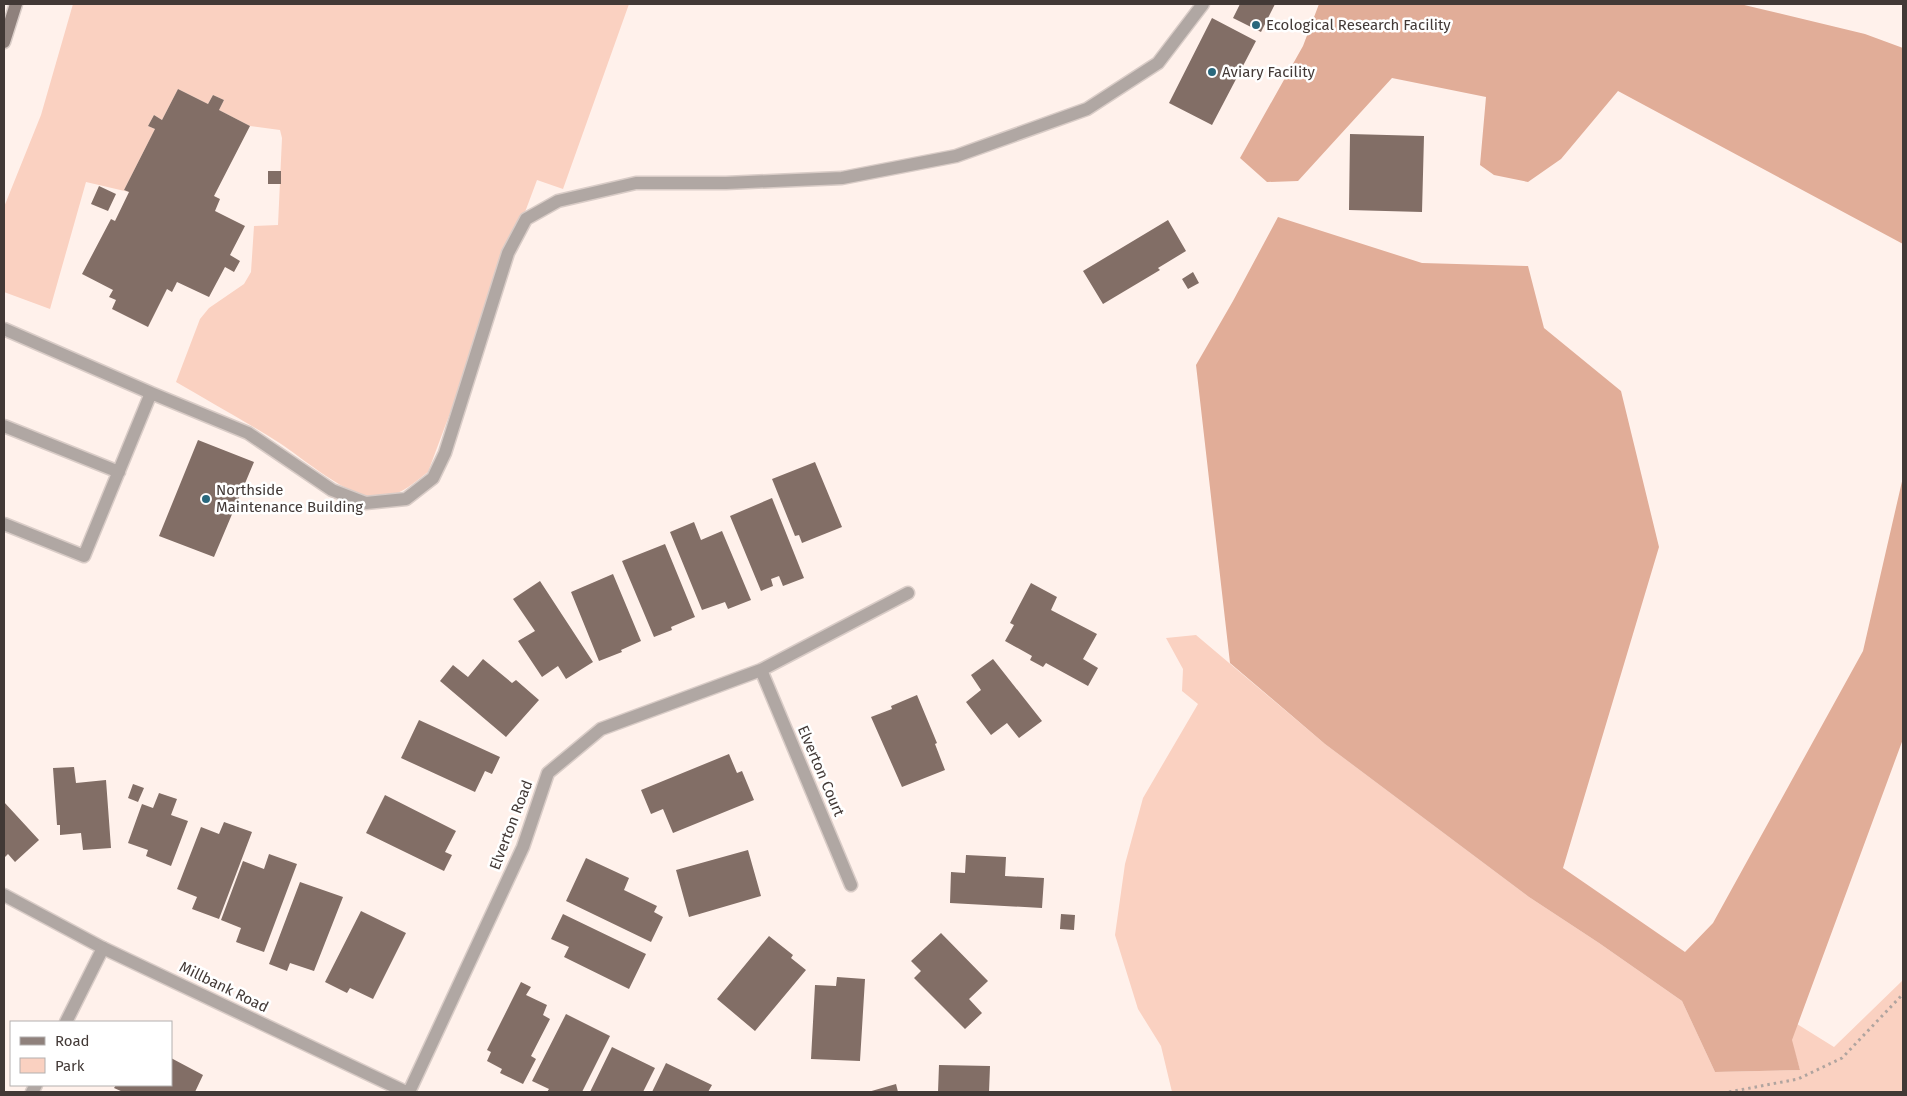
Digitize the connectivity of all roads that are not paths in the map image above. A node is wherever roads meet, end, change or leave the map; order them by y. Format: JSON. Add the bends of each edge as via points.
{"nodes":[{"id":1,"x":16,"y":4,"type":"edge"},
{"id":2,"x":1203,"y":4,"type":"edge"},
{"id":3,"x":4,"y":42,"type":"edge"},
{"id":4,"x":4,"y":329,"type":"edge"},
{"id":5,"x":151,"y":394,"type":"junction"},
{"id":6,"x":4,"y":426,"type":"edge"},
{"id":7,"x":119,"y":472,"type":"junction"},
{"id":8,"x":4,"y":524,"type":"edge"},
{"id":9,"x":908,"y":593,"type":"dead end"},
{"id":10,"x":761,"y":670,"type":"junction"},
{"id":11,"x":851,"y":885,"type":"dead end"},
{"id":12,"x":4,"y":895,"type":"edge"},
{"id":13,"x":103,"y":948,"type":"junction"},
{"id":14,"x":66,"y":1021,"type":"edge"},
{"id":15,"x":407,"y":1092,"type":"edge"}],
"edges":[{"from":1,"to":3,"type":"main road"},
{"from":2,"to":5,"type":"street","via":[[1158,62],[1087,109],[956,156],[842,178],[636,183],[558,201],[526,219],[508,254],[446,453],[433,478],[406,499],[366,503],[332,490],[248,433]]},
{"from":4,"to":5,"type":"street"},
{"from":5,"to":7,"type":"street"},
{"from":6,"to":7,"type":"street"},
{"from":7,"to":8,"type":"street","via":[[84,556]]},
{"from":9,"to":10,"type":"street","name":"Elverton Road"},
{"from":10,"to":11,"type":"street","name":"Elverton Court"},
{"from":10,"to":15,"type":"street","name":"Elverton Road","via":[[601,729],[548,773],[523,847]]},
{"from":12,"to":13,"type":"street","name":"Millbank Road"},
{"from":13,"to":14,"type":"street"},
{"from":13,"to":15,"type":"street","name":"Millbank Road"}]}
